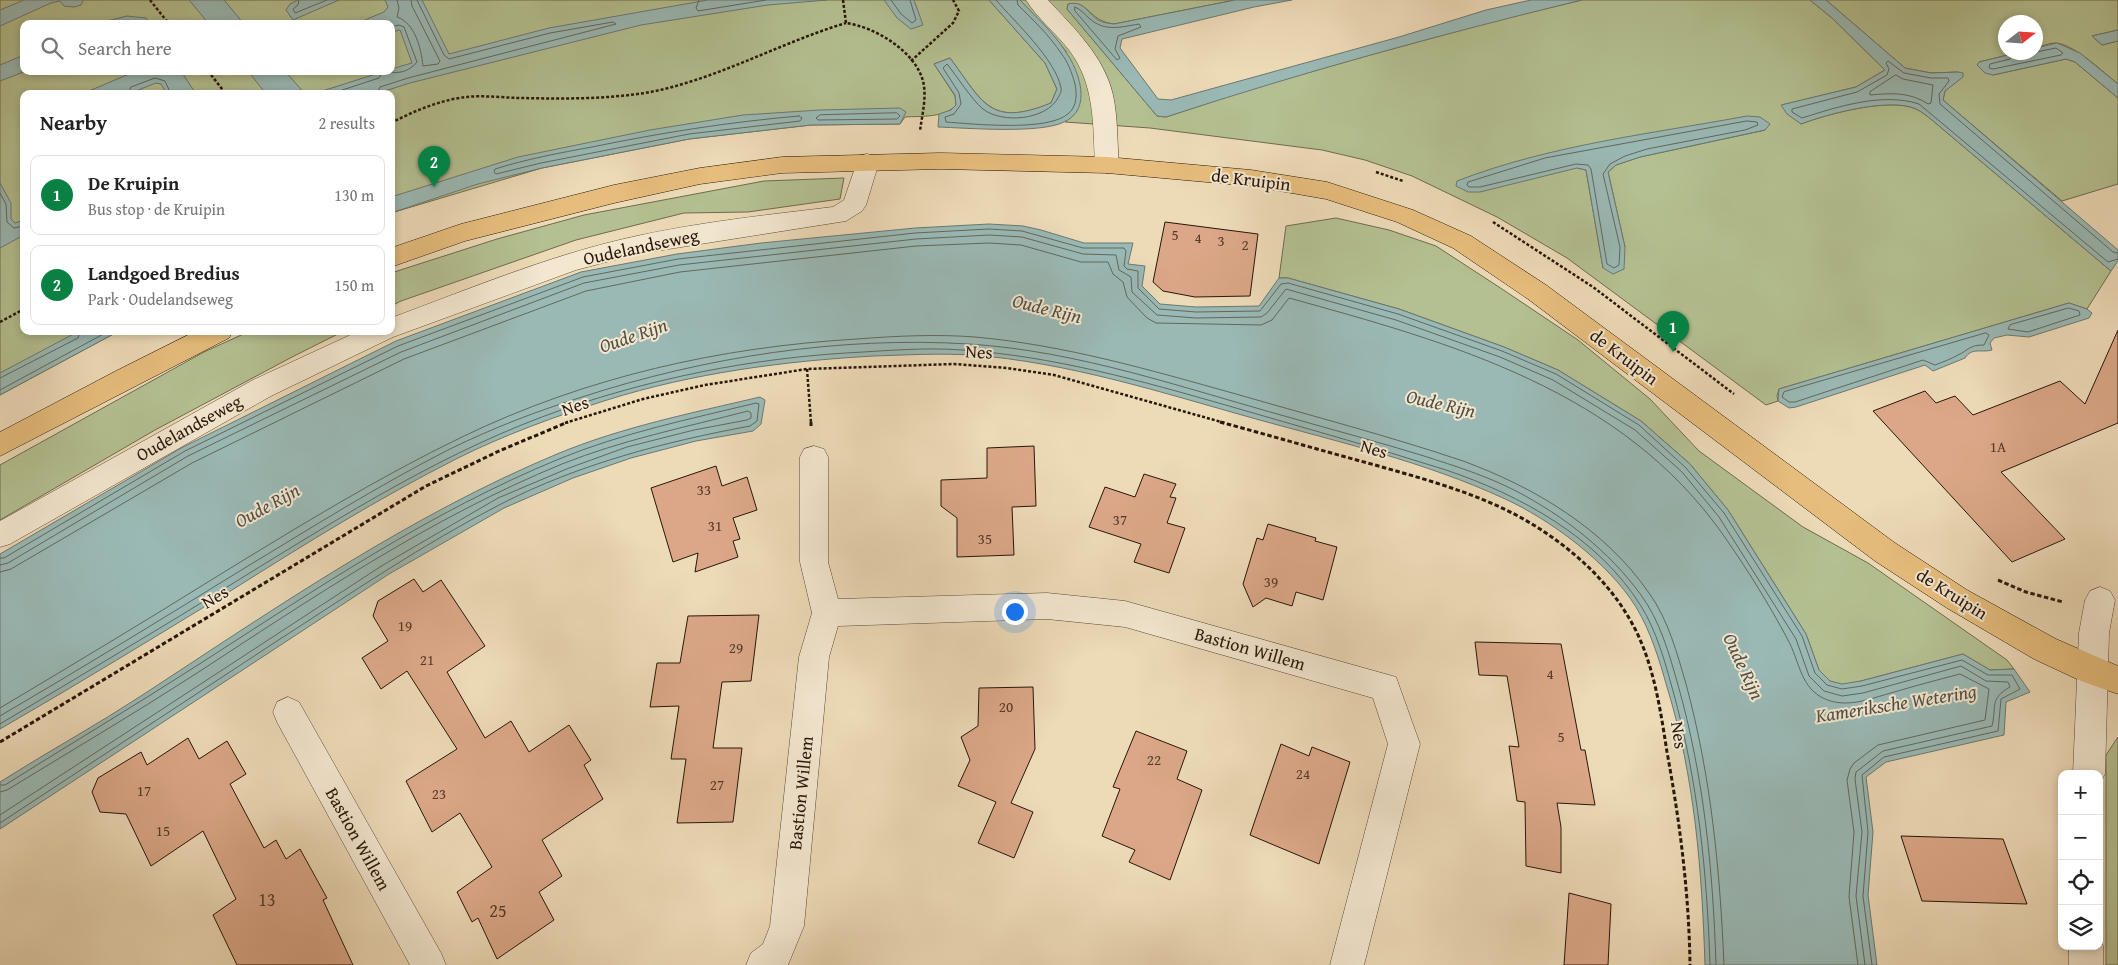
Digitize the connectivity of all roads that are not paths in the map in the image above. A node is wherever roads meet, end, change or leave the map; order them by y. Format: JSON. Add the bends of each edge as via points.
{"nodes":[{"id":1,"x":1036,"y":0,"type":"edge"},
{"id":2,"x":867,"y":162,"type":"junction"},
{"id":3,"x":1107,"y":166,"type":"junction"},
{"id":4,"x":395,"y":257,"type":"edge"},
{"id":5,"x":395,"y":327,"type":"edge"},
{"id":6,"x":212,"y":335,"type":"edge"},
{"id":7,"x":375,"y":335,"type":"edge"},
{"id":8,"x":0,"y":446,"type":"edge"},
{"id":9,"x":814,"y":457,"type":"dead end"},
{"id":10,"x":0,"y":535,"type":"edge"},
{"id":11,"x":2100,"y":600,"type":"dead end"},
{"id":12,"x":827,"y":613,"type":"junction"},
{"id":13,"x":2105,"y":676,"type":"edge"},
{"id":14,"x":288,"y":712,"type":"dead end"},
{"id":15,"x":2090,"y":770,"type":"edge"},
{"id":16,"x":2086,"y":950,"type":"edge"},
{"id":17,"x":429,"y":965,"type":"edge"},
{"id":18,"x":762,"y":965,"type":"edge"},
{"id":19,"x":1347,"y":965,"type":"edge"},
{"id":20,"x":2086,"y":965,"type":"edge"}],
"edges":[{"from":1,"to":3,"type":"street","via":[[1086,58],[1096,76],[1105,126]]},
{"from":2,"to":3,"type":"main road"},
{"from":2,"to":4,"type":"main road","via":[[782,165],[700,176],[518,217]]},
{"from":2,"to":5,"type":"street","name":"Oudelandseweg","via":[[854,205],[838,215],[646,244],[572,262]]},
{"from":3,"to":13,"type":"main road","name":"de Kruipin","via":[[1251,178],[1327,191],[1404,216],[1462,242],[1537,292],[1885,552],[1973,608],[2045,648]]},
{"from":6,"to":8,"type":"main road"},
{"from":7,"to":10,"type":"street","name":"Oudelandseweg","via":[[262,388]]},
{"from":9,"to":12,"type":"street","via":[[814,562]]},
{"from":11,"to":13,"type":"street","via":[[2094,633]]},
{"from":12,"to":18,"type":"street","name":"Bastion Willem","via":[[814,657],[788,926],[775,956]]},
{"from":12,"to":19,"type":"street","name":"Bastion Willem","via":[[1047,606],[1124,614],[1385,687],[1404,744]]},
{"from":13,"to":15,"type":"street"},
{"from":14,"to":17,"type":"street","name":"Bastion Willem"},
{"from":16,"to":20,"type":"street"}]}
